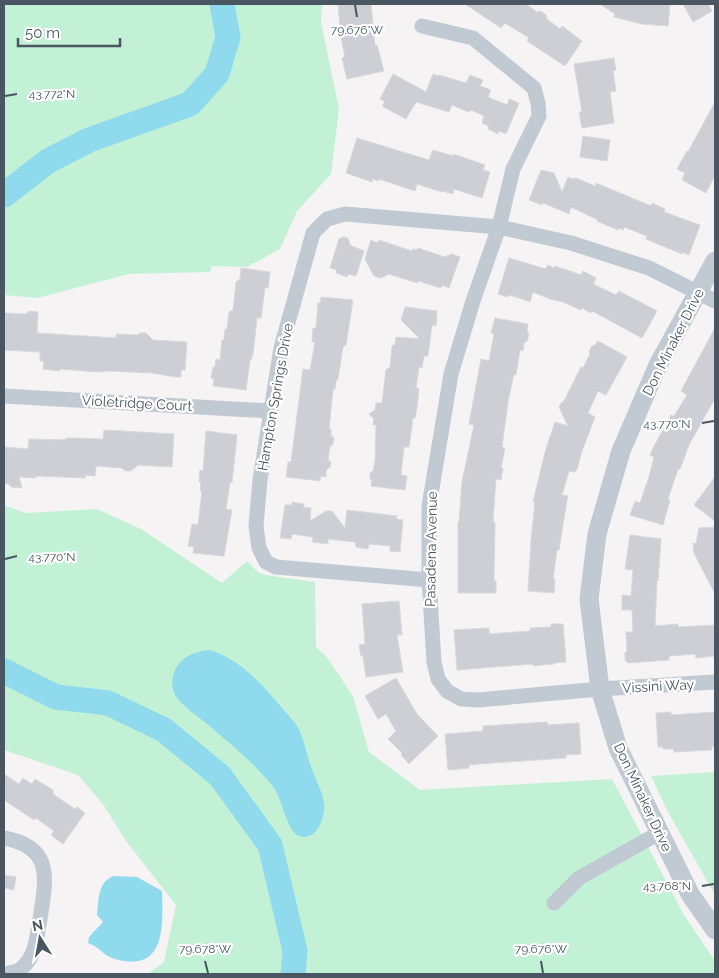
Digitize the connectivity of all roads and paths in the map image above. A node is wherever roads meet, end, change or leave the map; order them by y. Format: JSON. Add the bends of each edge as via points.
{"nodes":[{"id":1,"x":422,"y":26,"type":"dead end"},
{"id":2,"x":499,"y":227,"type":"junction"},
{"id":3,"x":715,"y":261,"type":"edge"},
{"id":4,"x":698,"y":292,"type":"junction"},
{"id":5,"x":715,"y":301,"type":"edge"},
{"id":6,"x":4,"y":396,"type":"edge"},
{"id":7,"x":270,"y":411,"type":"junction"},
{"id":8,"x":428,"y":580,"type":"junction"},
{"id":9,"x":715,"y":682,"type":"edge"},
{"id":10,"x":600,"y":689,"type":"junction"},
{"id":11,"x":660,"y":833,"type":"junction"},
{"id":12,"x":4,"y":838,"type":"edge"},
{"id":13,"x":554,"y":904,"type":"dead end"},
{"id":14,"x":715,"y":930,"type":"edge"},
{"id":15,"x":4,"y":974,"type":"edge"}],
"edges":[{"from":1,"to":2,"type":"street","name":"Pasadena Avenue","via":[[473,38],[534,88],[539,116],[514,169]]},
{"from":2,"to":4,"type":"street","name":"Hampton Springs Drive","via":[[571,244],[649,268]]},
{"from":2,"to":7,"type":"street","name":"Hampton Springs Drive","via":[[345,214],[327,220],[312,233],[281,348]]},
{"from":2,"to":8,"type":"street","name":"Pasadena Avenue","via":[[451,374],[429,506]]},
{"from":3,"to":4,"type":"street","name":"Don Minaker Drive"},
{"from":4,"to":5,"type":"street","name":"Hampton Springs Drive"},
{"from":4,"to":10,"type":"street","name":"Don Minaker Drive","via":[[658,365],[621,451],[597,534],[590,599]]},
{"from":6,"to":7,"type":"street","name":"Violetridge Court"},
{"from":7,"to":8,"type":"street","name":"Hampton Springs Drive","via":[[256,526],[259,548],[266,562],[276,567]]},
{"from":8,"to":10,"type":"street","name":"Pasadena Avenue","via":[[434,662],[438,679],[447,691],[461,699],[478,700]]},
{"from":9,"to":10,"type":"street","name":"Vissini Way"},
{"from":10,"to":11,"type":"street","name":"Don Minaker Drive","via":[[618,748]]},
{"from":11,"to":13,"type":"street","via":[[579,878]]},
{"from":11,"to":14,"type":"street","name":"Don Minaker Drive","via":[[690,894]]},
{"from":12,"to":15,"type":"street","via":[[20,841],[33,851],[40,860],[46,883],[34,955],[20,970]]}]}
